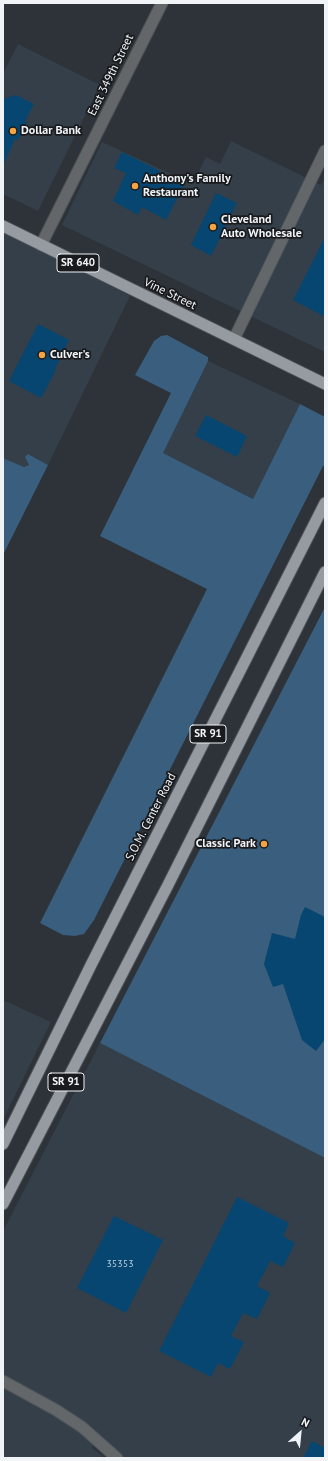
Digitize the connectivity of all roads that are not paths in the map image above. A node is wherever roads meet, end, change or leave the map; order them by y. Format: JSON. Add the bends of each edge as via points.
{"nodes":[{"id":1,"x":162,"y":3,"type":"edge"},
{"id":2,"x":325,"y":152,"type":"edge"},
{"id":3,"x":3,"y":226,"type":"edge"},
{"id":4,"x":41,"y":245,"type":"junction"},
{"id":5,"x":234,"y":339,"type":"junction"},
{"id":6,"x":325,"y":384,"type":"edge"},
{"id":7,"x":325,"y":503,"type":"edge"},
{"id":8,"x":325,"y":572,"type":"edge"},
{"id":9,"x":3,"y":1144,"type":"edge"},
{"id":10,"x":3,"y":1204,"type":"edge"},
{"id":11,"x":3,"y":1381,"type":"edge"},
{"id":12,"x":117,"y":1458,"type":"edge"}],
"edges":[{"from":1,"to":4,"type":"street","name":"East 349th Street"},
{"from":2,"to":5,"type":"street"},
{"from":3,"to":4,"type":"main road","name":"Vine Street","number":"SR 640"},
{"from":4,"to":5,"type":"main road","name":"Vine Street","number":"SR 640"},
{"from":5,"to":6,"type":"main road","name":"Vine Street","number":"SR 640"},
{"from":7,"to":9,"type":"main road","name":"S.O.M. Center Road","number":"SR 91","via":[[90,965]]},
{"from":8,"to":10,"type":"main road","number":"SR 91","via":[[168,885]]},
{"from":11,"to":12,"type":"street","via":[[82,1427]]}]}
